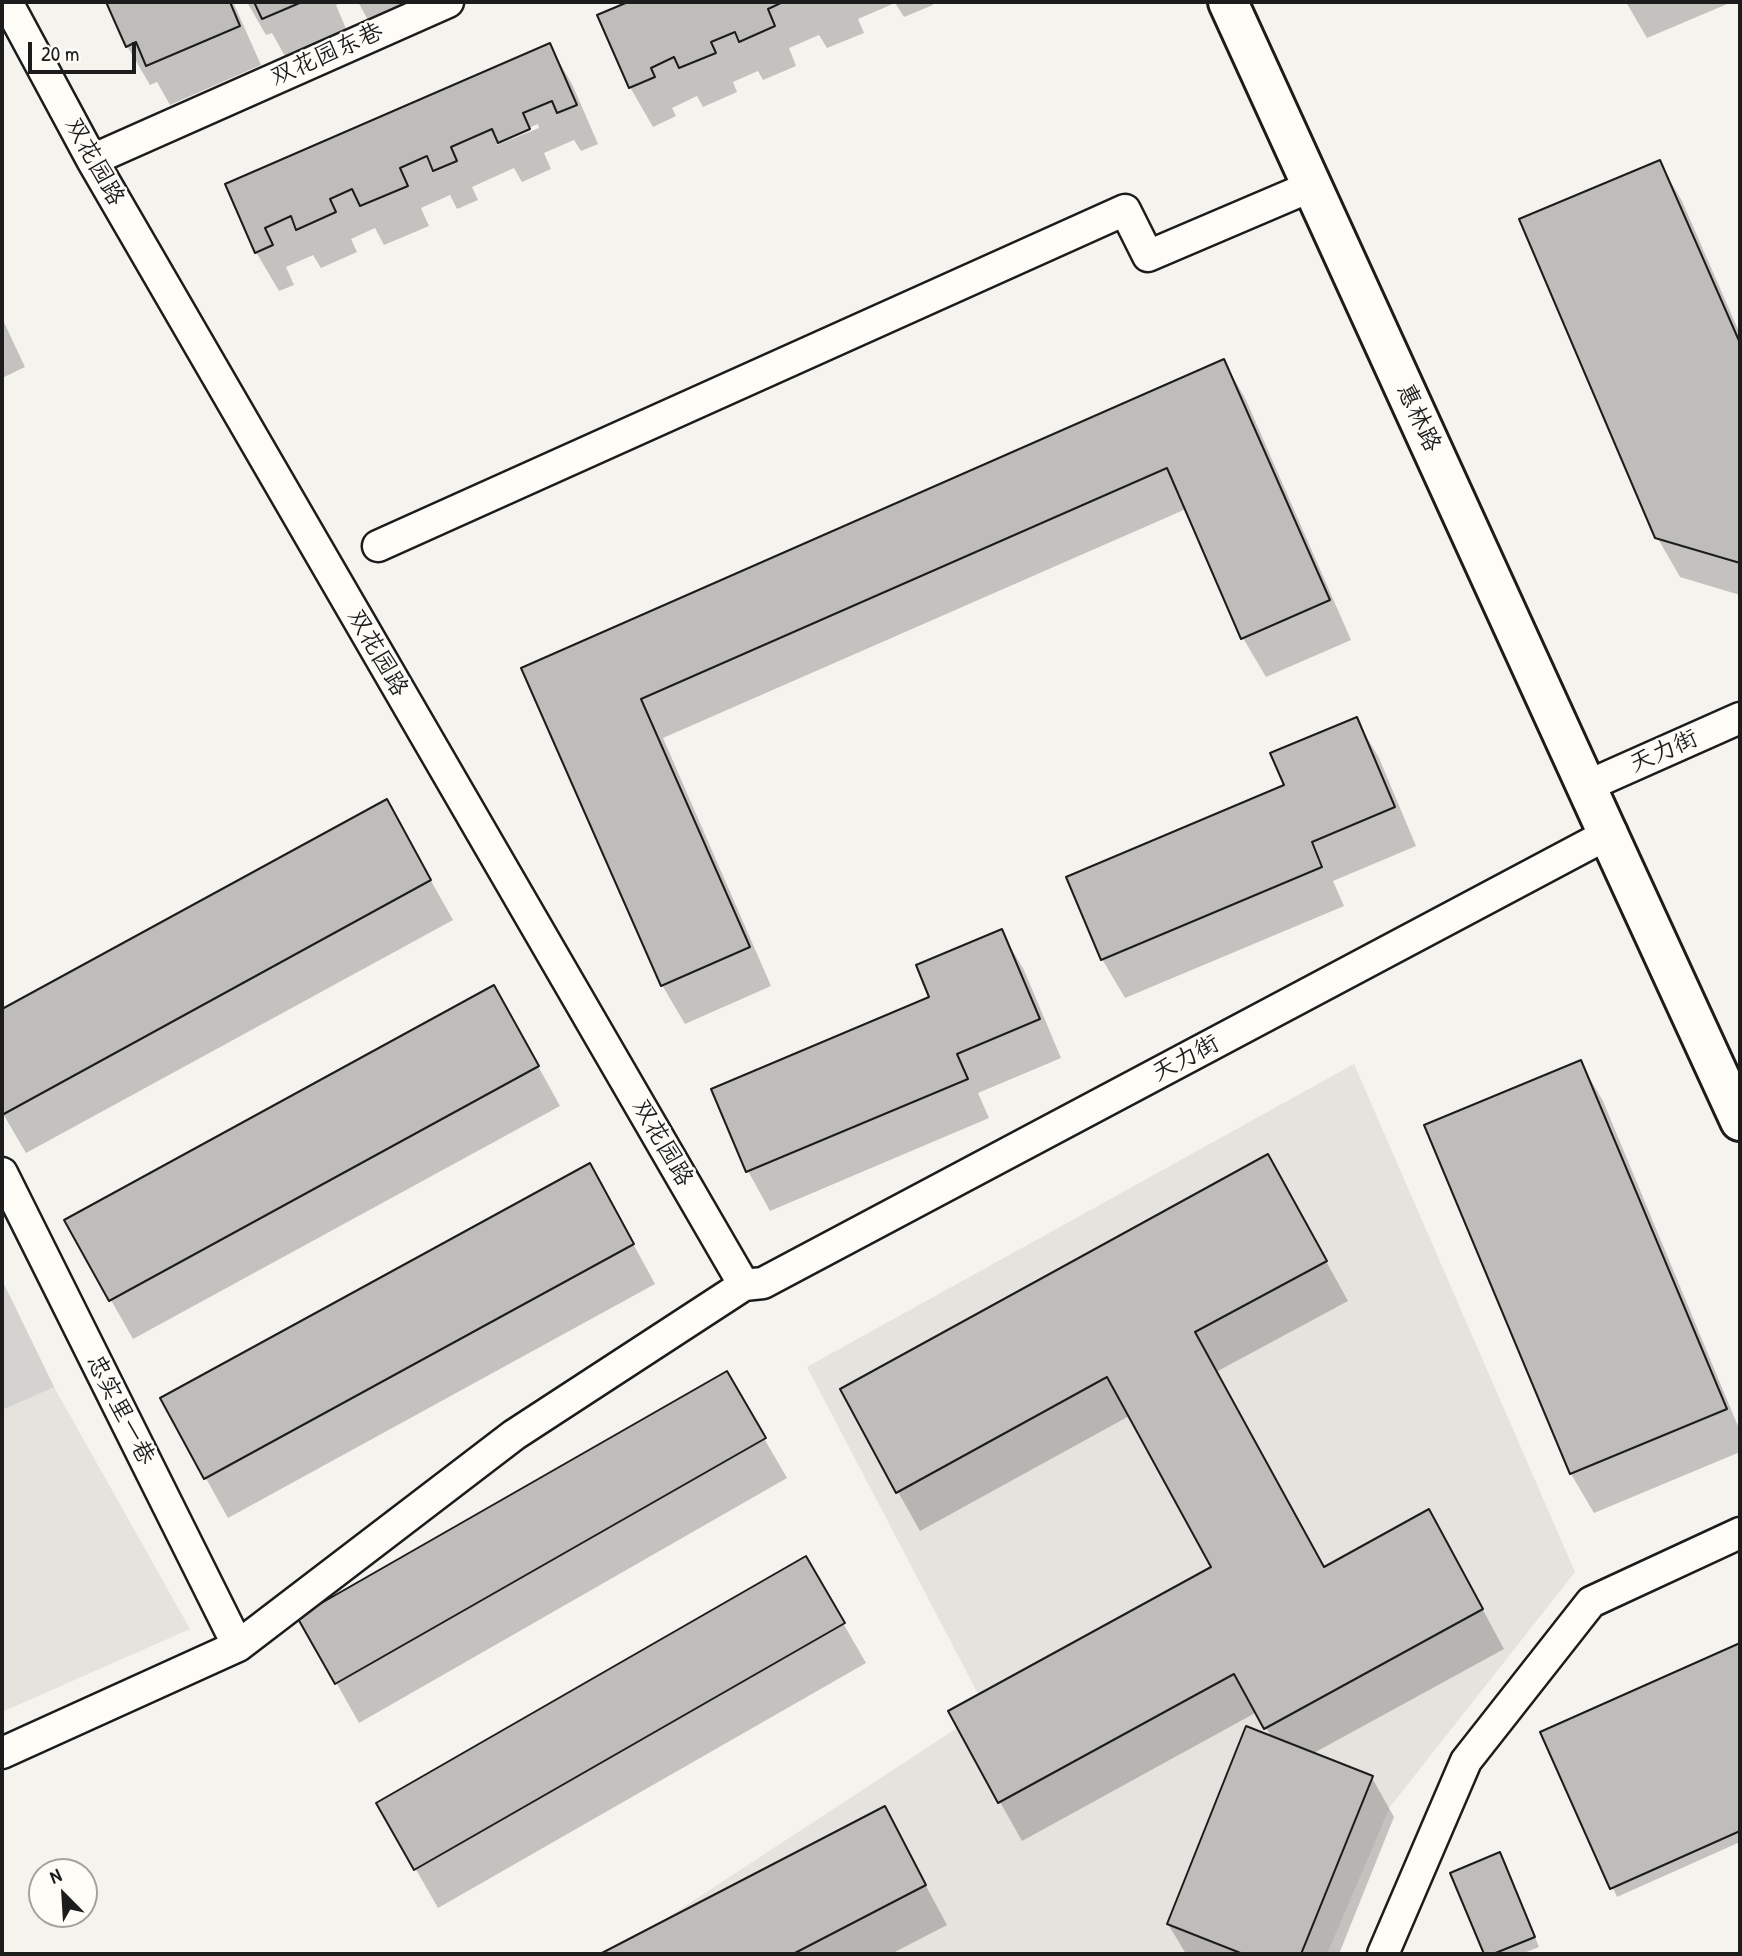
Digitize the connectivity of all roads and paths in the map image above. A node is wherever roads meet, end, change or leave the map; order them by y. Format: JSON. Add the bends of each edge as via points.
{"nodes":[{"id":1,"x":448,"y":2,"type":"edge"},
{"id":2,"x":1228,"y":2,"type":"edge"},
{"id":3,"x":9,"y":17,"type":"edge"},
{"id":4,"x":92,"y":160,"type":"junction"},
{"id":5,"x":1312,"y":186,"type":"junction"},
{"id":6,"x":378,"y":545,"type":"dead end"},
{"id":7,"x":1740,"y":718,"type":"edge"},
{"id":8,"x":1587,"y":786,"type":"junction"},
{"id":9,"x":1608,"y":834,"type":"junction"},
{"id":10,"x":1740,"y":1121,"type":"edge"},
{"id":11,"x":2,"y":1173,"type":"edge"},
{"id":12,"x":754,"y":1284,"type":"junction"},
{"id":13,"x":1740,"y":1534,"type":"edge"},
{"id":14,"x":238,"y":1646,"type":"junction"},
{"id":15,"x":2,"y":1753,"type":"edge"},
{"id":16,"x":1383,"y":1954,"type":"edge"}],
"edges":[{"from":1,"to":4,"type":"street","name":"双花园东巷"},
{"from":2,"to":5,"type":"street","name":"惠林路"},
{"from":3,"to":4,"type":"street","name":"双花园路"},
{"from":4,"to":12,"type":"street","name":"双花园路"},
{"from":5,"to":6,"type":"street","via":[[1148,256],[1125,210]]},
{"from":5,"to":8,"type":"street","name":"惠林路"},
{"from":7,"to":8,"type":"street","name":"天力街"},
{"from":8,"to":9,"type":"street","name":"惠林路"},
{"from":9,"to":10,"type":"street","name":"惠林路"},
{"from":9,"to":12,"type":"street","name":"天力街"},
{"from":11,"to":14,"type":"street","name":"忠实里一巷"},
{"from":12,"to":14,"type":"street","name":"天力街","via":[[514,1435]]},
{"from":13,"to":16,"type":"street","via":[[1591,1602],[1466,1762]]},
{"from":14,"to":15,"type":"street","name":"天力街"}]}
